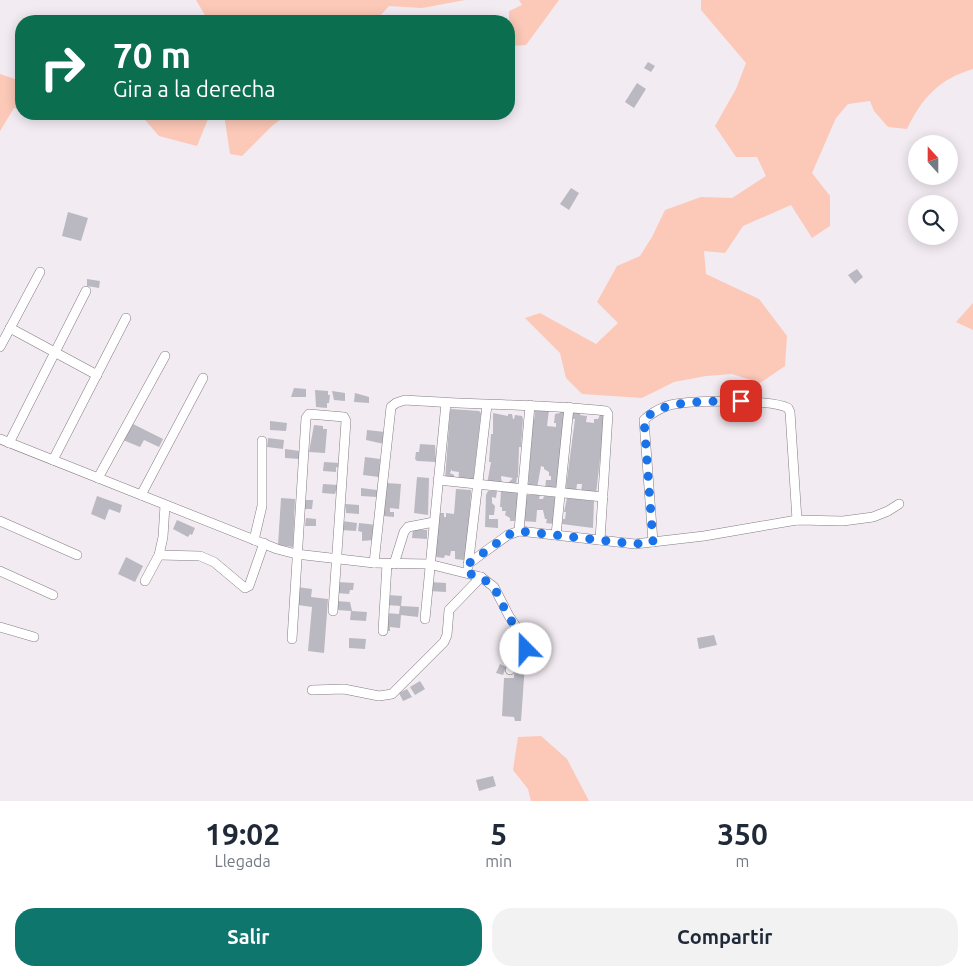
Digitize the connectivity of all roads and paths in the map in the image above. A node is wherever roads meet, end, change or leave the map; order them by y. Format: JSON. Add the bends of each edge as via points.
{"nodes":[{"id":1,"x":40,"y":272,"type":"dead end"},
{"id":2,"x":86,"y":291,"type":"dead end"},
{"id":3,"x":126,"y":318,"type":"dead end"},
{"id":4,"x":10,"y":328,"type":"junction"},
{"id":5,"x":0,"y":347,"type":"edge"},
{"id":6,"x":55,"y":351,"type":"junction"},
{"id":7,"x":165,"y":356,"type":"dead end"},
{"id":8,"x":96,"y":375,"type":"junction"},
{"id":9,"x":204,"y":378,"type":"dead end"},
{"id":10,"x":446,"y":403,"type":"junction"},
{"id":11,"x":530,"y":405,"type":"junction"},
{"id":12,"x":487,"y":406,"type":"junction"},
{"id":13,"x":569,"y":407,"type":"junction"},
{"id":14,"x":4,"y":441,"type":"edge"},
{"id":15,"x":262,"y":441,"type":"dead end"},
{"id":16,"x":53,"y":460,"type":"junction"},
{"id":17,"x":98,"y":478,"type":"junction"},
{"id":18,"x":438,"y":480,"type":"junction"},
{"id":19,"x":479,"y":485,"type":"junction"},
{"id":20,"x":523,"y":490,"type":"junction"},
{"id":21,"x":560,"y":493,"type":"junction"},
{"id":22,"x":141,"y":495,"type":"junction"},
{"id":23,"x":603,"y":497,"type":"junction"},
{"id":24,"x":898,"y":504,"type":"dead end"},
{"id":25,"x":165,"y":505,"type":"junction"},
{"id":26,"x":797,"y":520,"type":"junction"},
{"id":27,"x":0,"y":521,"type":"edge"},
{"id":28,"x":434,"y":522,"type":"junction"},
{"id":29,"x":519,"y":531,"type":"junction"},
{"id":30,"x":556,"y":535,"type":"junction"},
{"id":31,"x":600,"y":540,"type":"junction"},
{"id":32,"x":259,"y":541,"type":"junction"},
{"id":33,"x":653,"y":542,"type":"junction"},
{"id":34,"x":77,"y":554,"type":"dead end"},
{"id":35,"x":296,"y":554,"type":"junction"},
{"id":36,"x":159,"y":555,"type":"junction"},
{"id":37,"x":337,"y":558,"type":"junction"},
{"id":38,"x":374,"y":563,"type":"junction"},
{"id":39,"x":390,"y":564,"type":"junction"},
{"id":40,"x":429,"y":564,"type":"junction"},
{"id":41,"x":468,"y":568,"type":"junction"},
{"id":42,"x":0,"y":571,"type":"edge"},
{"id":43,"x":481,"y":577,"type":"junction"},
{"id":44,"x":145,"y":581,"type":"dead end"},
{"id":45,"x":53,"y":595,"type":"dead end"},
{"id":46,"x":333,"y":611,"type":"dead end"},
{"id":47,"x":425,"y":619,"type":"dead end"},
{"id":48,"x":0,"y":626,"type":"edge"},
{"id":49,"x":383,"y":631,"type":"dead end"},
{"id":50,"x":34,"y":638,"type":"dead end"},
{"id":51,"x":292,"y":639,"type":"dead end"},
{"id":52,"x":510,"y":670,"type":"dead end"},
{"id":53,"x":312,"y":690,"type":"dead end"}],
"edges":[{"from":1,"to":4,"type":"street"},
{"from":2,"to":6,"type":"street"},
{"from":3,"to":8,"type":"street"},
{"from":4,"to":5,"type":"street"},
{"from":4,"to":6,"type":"street"},
{"from":6,"to":8,"type":"street"},
{"from":6,"to":14,"type":"street"},
{"from":7,"to":17,"type":"street"},
{"from":8,"to":16,"type":"street"},
{"from":9,"to":22,"type":"street"},
{"from":10,"to":12,"type":"street"},
{"from":10,"to":18,"type":"street"},
{"from":10,"to":38,"type":"street","via":[[405,400],[392,407]]},
{"from":11,"to":12,"type":"street"},
{"from":11,"to":13,"type":"street"},
{"from":11,"to":20,"type":"street"},
{"from":12,"to":19,"type":"street"},
{"from":13,"to":21,"type":"street"},
{"from":13,"to":23,"type":"street","via":[[606,411],[608,414]]},
{"from":14,"to":16,"type":"street"},
{"from":15,"to":32,"type":"street"},
{"from":16,"to":17,"type":"street"},
{"from":17,"to":22,"type":"street"},
{"from":18,"to":19,"type":"street"},
{"from":18,"to":28,"type":"street"},
{"from":19,"to":20,"type":"street"},
{"from":19,"to":41,"type":"street"},
{"from":20,"to":21,"type":"street"},
{"from":20,"to":29,"type":"street"},
{"from":21,"to":23,"type":"street"},
{"from":21,"to":30,"type":"street"},
{"from":22,"to":25,"type":"street"},
{"from":23,"to":31,"type":"street"},
{"from":24,"to":26,"type":"street","via":[[873,517],[843,521]]},
{"from":25,"to":32,"type":"street"},
{"from":25,"to":36,"type":"street"},
{"from":26,"to":33,"type":"street"},
{"from":26,"to":33,"type":"street","via":[[788,408],[741,401],[668,406],[644,420]]},
{"from":27,"to":34,"type":"street"},
{"from":28,"to":39,"type":"street","via":[[408,527]]},
{"from":28,"to":40,"type":"street"},
{"from":29,"to":30,"type":"street"},
{"from":29,"to":41,"type":"street","via":[[508,535]]},
{"from":30,"to":31,"type":"street"},
{"from":31,"to":33,"type":"street","via":[[635,544]]},
{"from":32,"to":35,"type":"street"},
{"from":32,"to":36,"type":"street","via":[[249,586],[245,588],[214,562],[200,556]]},
{"from":35,"to":37,"type":"street"},
{"from":35,"to":37,"type":"street","via":[[306,418],[309,414],[344,417]]},
{"from":35,"to":51,"type":"street"},
{"from":36,"to":44,"type":"street"},
{"from":37,"to":38,"type":"street"},
{"from":37,"to":46,"type":"street"},
{"from":38,"to":39,"type":"street"},
{"from":39,"to":40,"type":"street"},
{"from":39,"to":49,"type":"street"},
{"from":40,"to":41,"type":"street"},
{"from":40,"to":47,"type":"street"},
{"from":41,"to":43,"type":"street"},
{"from":42,"to":45,"type":"street"},
{"from":43,"to":52,"type":"street","via":[[494,587],[508,616],[525,640],[526,649]]},
{"from":43,"to":53,"type":"street","via":[[449,610],[444,642],[392,694],[379,696],[344,689]]},
{"from":48,"to":50,"type":"street"}]}
